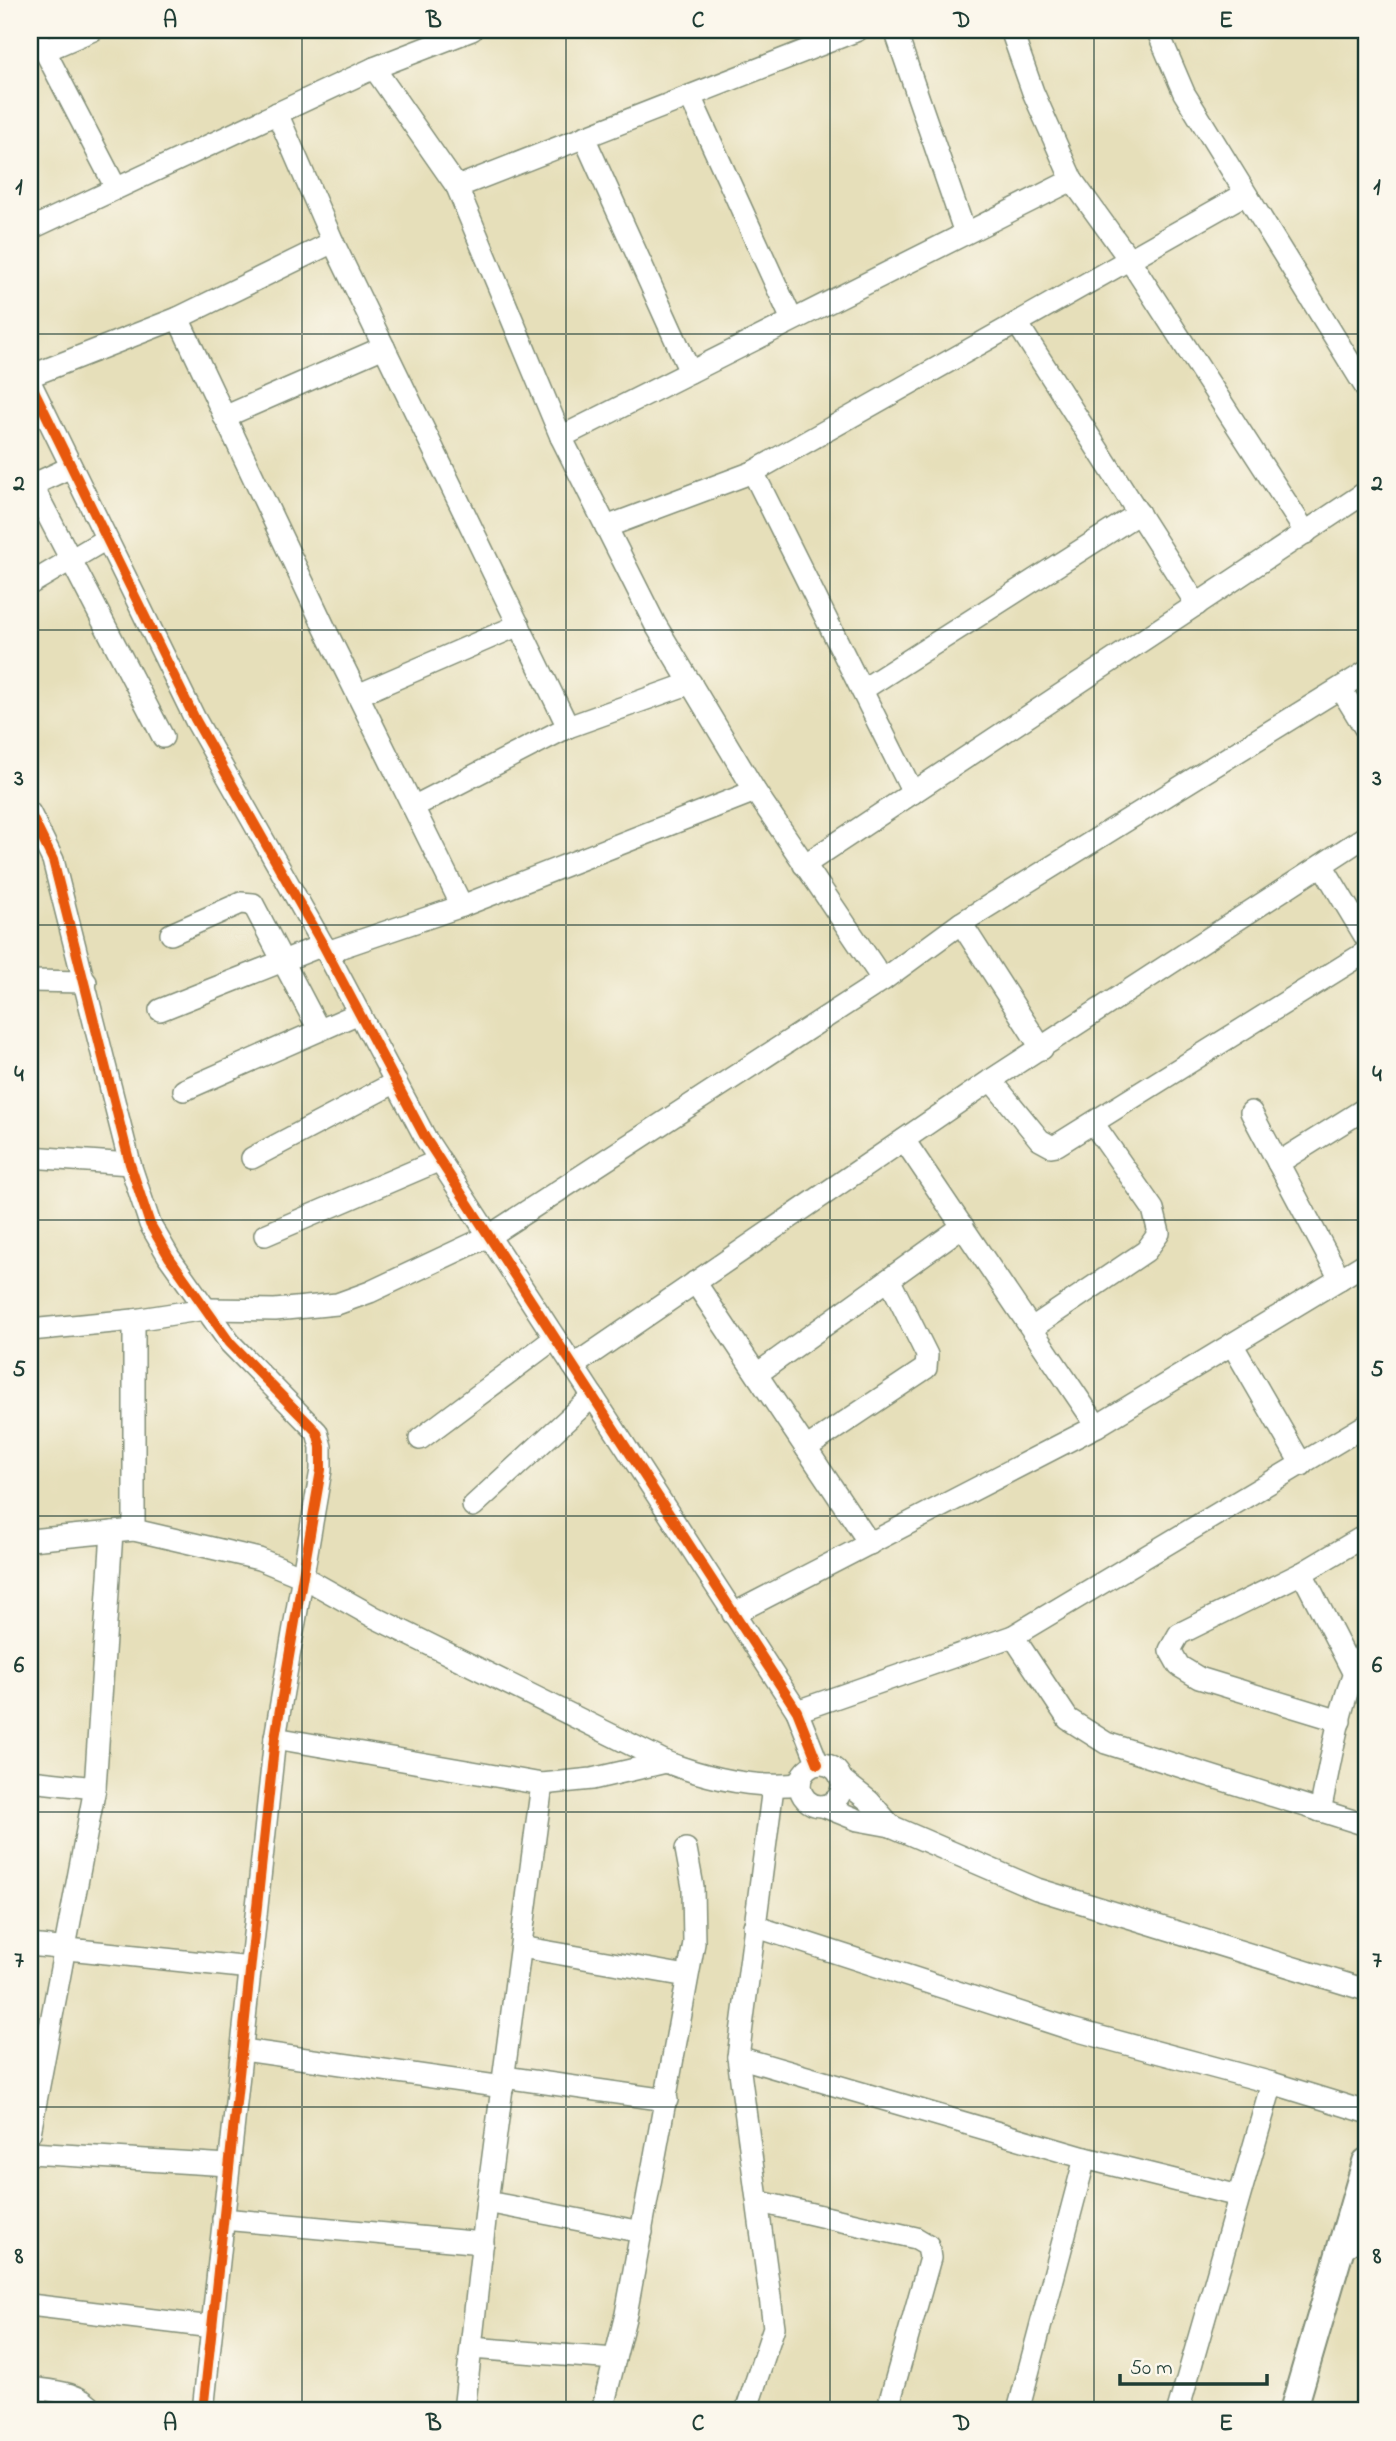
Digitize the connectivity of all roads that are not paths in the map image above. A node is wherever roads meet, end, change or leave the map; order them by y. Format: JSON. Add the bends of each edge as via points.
{"nodes":[{"id":1,"x":34,"y":30,"type":"edge"},
{"id":2,"x":93,"y":30,"type":"edge"},
{"id":3,"x":472,"y":30,"type":"edge"},
{"id":4,"x":858,"y":30,"type":"edge"},
{"id":5,"x":895,"y":30,"type":"edge"},
{"id":6,"x":1011,"y":30,"type":"edge"},
{"id":7,"x":1157,"y":30,"type":"edge"},
{"id":8,"x":44,"y":51,"type":"junction"},
{"id":9,"x":374,"y":68,"type":"junction"},
{"id":10,"x":690,"y":96,"type":"junction"},
{"id":11,"x":277,"y":113,"type":"junction"},
{"id":12,"x":584,"y":137,"type":"junction"},
{"id":13,"x":1072,"y":180,"type":"junction"},
{"id":14,"x":457,"y":187,"type":"junction"},
{"id":15,"x":116,"y":188,"type":"junction"},
{"id":16,"x":1245,"y":194,"type":"junction"},
{"id":17,"x":30,"y":229,"type":"edge"},
{"id":18,"x":965,"y":233,"type":"junction"},
{"id":19,"x":333,"y":242,"type":"junction"},
{"id":20,"x":1129,"y":260,"type":"junction"},
{"id":21,"x":178,"y":318,"type":"junction"},
{"id":22,"x":792,"y":320,"type":"junction"},
{"id":23,"x":1017,"y":323,"type":"junction"},
{"id":24,"x":384,"y":347,"type":"junction"},
{"id":25,"x":690,"y":372,"type":"junction"},
{"id":26,"x":30,"y":376,"type":"edge"},
{"id":27,"x":30,"y":382,"type":"edge"},
{"id":28,"x":1366,"y":388,"type":"edge"},
{"id":29,"x":224,"y":417,"type":"junction"},
{"id":30,"x":561,"y":437,"type":"junction"},
{"id":31,"x":71,"y":467,"type":"junction"},
{"id":32,"x":753,"y":472,"type":"junction"},
{"id":33,"x":31,"y":486,"type":"edge"},
{"id":34,"x":1366,"y":492,"type":"edge"},
{"id":35,"x":1139,"y":513,"type":"junction"},
{"id":36,"x":606,"y":527,"type":"junction"},
{"id":37,"x":1306,"y":533,"type":"junction"},
{"id":38,"x":106,"y":539,"type":"junction"},
{"id":39,"x":71,"y":559,"type":"junction"},
{"id":40,"x":30,"y":584,"type":"edge"},
{"id":41,"x":1197,"y":605,"type":"junction"},
{"id":42,"x":519,"y":625,"type":"junction"},
{"id":43,"x":1366,"y":672,"type":"edge"},
{"id":44,"x":691,"y":683,"type":"junction"},
{"id":45,"x":1340,"y":689,"type":"junction"},
{"id":46,"x":862,"y":690,"type":"junction"},
{"id":47,"x":358,"y":695,"type":"junction"},
{"id":48,"x":568,"y":727,"type":"junction"},
{"id":49,"x":1366,"y":730,"type":"edge"},
{"id":50,"x":163,"y":737,"type":"dead end"},
{"id":51,"x":755,"y":791,"type":"junction"},
{"id":52,"x":913,"y":793,"type":"junction"},
{"id":53,"x":413,"y":807,"type":"junction"},
{"id":54,"x":30,"y":813,"type":"edge"},
{"id":55,"x":1366,"y":836,"type":"edge"},
{"id":56,"x":1322,"y":864,"type":"junction"},
{"id":57,"x":804,"y":865,"type":"junction"},
{"id":58,"x":462,"y":906,"type":"junction"},
{"id":59,"x":961,"y":923,"type":"junction"},
{"id":60,"x":171,"y":934,"type":"dead end"},
{"id":61,"x":1366,"y":938,"type":"edge"},
{"id":62,"x":325,"y":949,"type":"junction"},
{"id":63,"x":1366,"y":951,"type":"edge"},
{"id":64,"x":284,"y":960,"type":"junction"},
{"id":65,"x":883,"y":980,"type":"junction"},
{"id":66,"x":30,"y":981,"type":"edge"},
{"id":67,"x":86,"y":982,"type":"junction"},
{"id":68,"x":160,"y":1010,"type":"dead end"},
{"id":69,"x":359,"y":1013,"type":"junction"},
{"id":70,"x":319,"y":1030,"type":"junction"},
{"id":71,"x":1042,"y":1049,"type":"junction"},
{"id":72,"x":991,"y":1080,"type":"junction"},
{"id":73,"x":396,"y":1082,"type":"junction"},
{"id":74,"x":184,"y":1090,"type":"dead end"},
{"id":75,"x":1366,"y":1108,"type":"edge"},
{"id":76,"x":1251,"y":1112,"type":"dead end"},
{"id":77,"x":1093,"y":1123,"type":"junction"},
{"id":78,"x":904,"y":1140,"type":"junction"},
{"id":79,"x":30,"y":1157,"type":"edge"},
{"id":80,"x":252,"y":1158,"type":"dead end"},
{"id":81,"x":440,"y":1160,"type":"junction"},
{"id":82,"x":1278,"y":1163,"type":"junction"},
{"id":83,"x":130,"y":1164,"type":"junction"},
{"id":84,"x":963,"y":1226,"type":"junction"},
{"id":85,"x":265,"y":1235,"type":"dead end"},
{"id":86,"x":489,"y":1236,"type":"junction"},
{"id":87,"x":1366,"y":1263,"type":"edge"},
{"id":88,"x":889,"y":1279,"type":"junction"},
{"id":89,"x":1340,"y":1279,"type":"junction"},
{"id":90,"x":695,"y":1282,"type":"junction"},
{"id":91,"x":205,"y":1309,"type":"junction"},
{"id":92,"x":134,"y":1320,"type":"junction"},
{"id":93,"x":1032,"y":1328,"type":"junction"},
{"id":94,"x":30,"y":1330,"type":"edge"},
{"id":95,"x":555,"y":1338,"type":"junction"},
{"id":96,"x":1232,"y":1344,"type":"junction"},
{"id":97,"x":573,"y":1366,"type":"junction"},
{"id":98,"x":757,"y":1374,"type":"junction"},
{"id":99,"x":593,"y":1396,"type":"junction"},
{"id":100,"x":1366,"y":1424,"type":"edge"},
{"id":101,"x":1097,"y":1426,"type":"junction"},
{"id":102,"x":421,"y":1439,"type":"dead end"},
{"id":103,"x":806,"y":1448,"type":"junction"},
{"id":104,"x":1302,"y":1465,"type":"junction"},
{"id":105,"x":473,"y":1506,"type":"dead end"},
{"id":106,"x":134,"y":1530,"type":"junction"},
{"id":107,"x":112,"y":1532,"type":"junction"},
{"id":108,"x":1366,"y":1535,"type":"edge"},
{"id":109,"x":30,"y":1540,"type":"edge"},
{"id":110,"x":870,"y":1544,"type":"junction"},
{"id":111,"x":1301,"y":1573,"type":"junction"},
{"id":112,"x":303,"y":1577,"type":"junction"},
{"id":113,"x":733,"y":1614,"type":"junction"},
{"id":114,"x":1013,"y":1636,"type":"junction"},
{"id":115,"x":1366,"y":1648,"type":"edge"},
{"id":116,"x":1353,"y":1672,"type":"junction"},
{"id":117,"x":797,"y":1711,"type":"junction"},
{"id":118,"x":1340,"y":1721,"type":"junction"},
{"id":119,"x":275,"y":1738,"type":"junction"},
{"id":120,"x":666,"y":1762,"type":"junction"},
{"id":121,"x":818,"y":1764,"type":"junction"},
{"id":122,"x":841,"y":1779,"type":"junction"},
{"id":123,"x":30,"y":1781,"type":"edge"},
{"id":124,"x":542,"y":1784,"type":"junction"},
{"id":125,"x":800,"y":1784,"type":"junction"},
{"id":126,"x":773,"y":1787,"type":"junction"},
{"id":127,"x":95,"y":1788,"type":"junction"},
{"id":128,"x":823,"y":1806,"type":"junction"},
{"id":129,"x":1320,"y":1811,"type":"junction"},
{"id":130,"x":1366,"y":1825,"type":"edge"},
{"id":131,"x":891,"y":1826,"type":"junction"},
{"id":132,"x":687,"y":1849,"type":"dead end"},
{"id":133,"x":754,"y":1926,"type":"junction"},
{"id":134,"x":30,"y":1945,"type":"edge"},
{"id":135,"x":521,"y":1947,"type":"junction"},
{"id":136,"x":65,"y":1948,"type":"junction"},
{"id":137,"x":251,"y":1968,"type":"junction"},
{"id":138,"x":687,"y":1976,"type":"junction"},
{"id":139,"x":1366,"y":1990,"type":"edge"},
{"id":140,"x":243,"y":2050,"type":"junction"},
{"id":141,"x":738,"y":2057,"type":"junction"},
{"id":142,"x":503,"y":2082,"type":"junction"},
{"id":143,"x":1272,"y":2082,"type":"junction"},
{"id":144,"x":667,"y":2100,"type":"junction"},
{"id":145,"x":1366,"y":2112,"type":"edge"},
{"id":146,"x":30,"y":2133,"type":"edge"},
{"id":147,"x":30,"y":2153,"type":"edge"},
{"id":148,"x":1085,"y":2158,"type":"junction"},
{"id":149,"x":1366,"y":2162,"type":"edge"},
{"id":150,"x":229,"y":2165,"type":"junction"},
{"id":151,"x":1239,"y":2196,"type":"junction"},
{"id":152,"x":487,"y":2202,"type":"junction"},
{"id":153,"x":760,"y":2202,"type":"junction"},
{"id":154,"x":223,"y":2219,"type":"junction"},
{"id":155,"x":642,"y":2232,"type":"junction"},
{"id":156,"x":1366,"y":2234,"type":"edge"},
{"id":157,"x":483,"y":2243,"type":"junction"},
{"id":158,"x":1340,"y":2250,"type":"junction"},
{"id":159,"x":30,"y":2305,"type":"edge"},
{"id":160,"x":212,"y":2327,"type":"junction"},
{"id":161,"x":471,"y":2348,"type":"junction"},
{"id":162,"x":615,"y":2359,"type":"junction"},
{"id":163,"x":30,"y":2388,"type":"edge"},
{"id":164,"x":94,"y":2411,"type":"edge"},
{"id":165,"x":203,"y":2411,"type":"edge"},
{"id":166,"x":464,"y":2411,"type":"edge"},
{"id":167,"x":602,"y":2411,"type":"edge"},
{"id":168,"x":746,"y":2411,"type":"edge"},
{"id":169,"x":887,"y":2411,"type":"edge"},
{"id":170,"x":1017,"y":2411,"type":"edge"},
{"id":171,"x":1178,"y":2411,"type":"edge"},
{"id":172,"x":1293,"y":2411,"type":"edge"}],
"edges":[{"from":1,"to":8,"type":"street"},
{"from":2,"to":8,"type":"street"},
{"from":3,"to":9,"type":"street"},
{"from":4,"to":10,"type":"street"},
{"from":5,"to":18,"type":"street"},
{"from":6,"to":13,"type":"street"},
{"from":7,"to":16,"type":"street","via":[[1184,93]]},
{"from":8,"to":15,"type":"street"},
{"from":9,"to":11,"type":"street"},
{"from":9,"to":14,"type":"street"},
{"from":10,"to":12,"type":"street"},
{"from":10,"to":22,"type":"street"},
{"from":11,"to":15,"type":"street"},
{"from":11,"to":19,"type":"street"},
{"from":12,"to":14,"type":"street"},
{"from":12,"to":25,"type":"street"},
{"from":13,"to":18,"type":"street"},
{"from":13,"to":20,"type":"street"},
{"from":14,"to":30,"type":"street"},
{"from":15,"to":17,"type":"street"},
{"from":16,"to":20,"type":"street"},
{"from":16,"to":28,"type":"street"},
{"from":18,"to":22,"type":"street"},
{"from":19,"to":21,"type":"street"},
{"from":19,"to":24,"type":"street"},
{"from":20,"to":23,"type":"street"},
{"from":20,"to":37,"type":"street"},
{"from":21,"to":26,"type":"street"},
{"from":21,"to":29,"type":"street"},
{"from":22,"to":25,"type":"street"},
{"from":23,"to":32,"type":"street"},
{"from":23,"to":35,"type":"street"},
{"from":24,"to":29,"type":"street"},
{"from":24,"to":42,"type":"street"},
{"from":25,"to":30,"type":"street"},
{"from":27,"to":31,"type":"street"},
{"from":29,"to":47,"type":"street"},
{"from":30,"to":36,"type":"street"},
{"from":31,"to":33,"type":"street"},
{"from":31,"to":38,"type":"street"},
{"from":32,"to":36,"type":"street"},
{"from":32,"to":46,"type":"street"},
{"from":33,"to":39,"type":"street"},
{"from":34,"to":37,"type":"street"},
{"from":35,"to":41,"type":"street"},
{"from":35,"to":46,"type":"street"},
{"from":36,"to":44,"type":"street"},
{"from":37,"to":41,"type":"street"},
{"from":38,"to":39,"type":"street"},
{"from":38,"to":62,"type":"street","via":[[195,719]]},
{"from":39,"to":40,"type":"street"},
{"from":39,"to":50,"type":"street"},
{"from":41,"to":52,"type":"street"},
{"from":42,"to":47,"type":"street"},
{"from":42,"to":48,"type":"street"},
{"from":43,"to":45,"type":"street"},
{"from":44,"to":48,"type":"street"},
{"from":44,"to":51,"type":"street"},
{"from":45,"to":49,"type":"street"},
{"from":45,"to":59,"type":"street"},
{"from":46,"to":52,"type":"street"},
{"from":47,"to":53,"type":"street"},
{"from":48,"to":53,"type":"street"},
{"from":51,"to":57,"type":"street"},
{"from":51,"to":58,"type":"street"},
{"from":52,"to":57,"type":"street"},
{"from":53,"to":58,"type":"street"},
{"from":54,"to":67,"type":"street","via":[[53,860]]},
{"from":55,"to":56,"type":"street"},
{"from":56,"to":61,"type":"street"},
{"from":56,"to":71,"type":"street"},
{"from":57,"to":65,"type":"street"},
{"from":58,"to":62,"type":"street"},
{"from":59,"to":65,"type":"street"},
{"from":59,"to":71,"type":"street"},
{"from":60,"to":64,"type":"street","via":[[248,902],[257,908]]},
{"from":62,"to":64,"type":"street"},
{"from":62,"to":69,"type":"street"},
{"from":63,"to":77,"type":"street"},
{"from":64,"to":68,"type":"street"},
{"from":64,"to":70,"type":"street"},
{"from":65,"to":86,"type":"street"},
{"from":66,"to":67,"type":"street"},
{"from":67,"to":83,"type":"street"},
{"from":69,"to":70,"type":"street"},
{"from":69,"to":73,"type":"street"},
{"from":70,"to":74,"type":"street"},
{"from":71,"to":72,"type":"street"},
{"from":72,"to":77,"type":"street","via":[[1046,1144],[1057,1145]]},
{"from":72,"to":78,"type":"street"},
{"from":73,"to":80,"type":"street"},
{"from":73,"to":81,"type":"street"},
{"from":75,"to":82,"type":"street"},
{"from":76,"to":82,"type":"street"},
{"from":77,"to":93,"type":"street","via":[[1153,1209],[1159,1233],[1146,1251]]},
{"from":78,"to":84,"type":"street"},
{"from":78,"to":90,"type":"street"},
{"from":79,"to":83,"type":"street"},
{"from":81,"to":85,"type":"street"},
{"from":81,"to":86,"type":"street"},
{"from":82,"to":89,"type":"street"},
{"from":83,"to":91,"type":"street","via":[[150,1224]]},
{"from":84,"to":88,"type":"street"},
{"from":84,"to":93,"type":"street"},
{"from":86,"to":91,"type":"street","via":[[337,1304],[275,1310]]},
{"from":86,"to":95,"type":"street"},
{"from":87,"to":89,"type":"street"},
{"from":88,"to":98,"type":"street"},
{"from":88,"to":103,"type":"street","via":[[927,1355],[926,1368]]},
{"from":89,"to":96,"type":"street"},
{"from":90,"to":97,"type":"street"},
{"from":90,"to":98,"type":"street"},
{"from":91,"to":92,"type":"street"},
{"from":91,"to":112,"type":"street","via":[[230,1343],[317,1433],[321,1470]]},
{"from":92,"to":94,"type":"street"},
{"from":92,"to":106,"type":"street"},
{"from":93,"to":101,"type":"street"},
{"from":95,"to":97,"type":"street"},
{"from":95,"to":102,"type":"street"},
{"from":96,"to":101,"type":"street"},
{"from":96,"to":104,"type":"street"},
{"from":97,"to":99,"type":"street"},
{"from":98,"to":103,"type":"street"},
{"from":99,"to":105,"type":"street"},
{"from":99,"to":113,"type":"street"},
{"from":100,"to":104,"type":"street"},
{"from":101,"to":110,"type":"street"},
{"from":103,"to":110,"type":"street"},
{"from":104,"to":114,"type":"street"},
{"from":106,"to":107,"type":"street"},
{"from":106,"to":112,"type":"street","via":[[259,1559]]},
{"from":107,"to":109,"type":"street"},
{"from":107,"to":127,"type":"street"},
{"from":108,"to":111,"type":"street"},
{"from":110,"to":113,"type":"street"},
{"from":111,"to":116,"type":"street"},
{"from":111,"to":118,"type":"street","via":[[1179,1634],[1170,1650],[1179,1665],[1199,1678]]},
{"from":112,"to":119,"type":"street"},
{"from":112,"to":120,"type":"street"},
{"from":113,"to":117,"type":"street"},
{"from":114,"to":117,"type":"street"},
{"from":114,"to":129,"type":"street","via":[[1056,1704],[1085,1732],[1127,1752]]},
{"from":115,"to":116,"type":"street"},
{"from":116,"to":118,"type":"street"},
{"from":117,"to":121,"type":"street"},
{"from":118,"to":129,"type":"street"},
{"from":119,"to":124,"type":"street"},
{"from":119,"to":137,"type":"street"},
{"from":120,"to":124,"type":"street","via":[[593,1779]]},
{"from":120,"to":126,"type":"street","via":[[699,1775]]},
{"from":121,"to":122,"type":"street","via":[[832,1767]]},
{"from":121,"to":125,"type":"street","via":[[803,1773]]},
{"from":122,"to":128,"type":"street","via":[[837,1798]]},
{"from":122,"to":131,"type":"street","via":[[870,1801]]},
{"from":123,"to":127,"type":"street"},
{"from":124,"to":135,"type":"street"},
{"from":125,"to":126,"type":"street"},
{"from":125,"to":128,"type":"street","via":[[806,1801]]},
{"from":126,"to":133,"type":"street"},
{"from":127,"to":136,"type":"street"},
{"from":128,"to":131,"type":"street"},
{"from":129,"to":130,"type":"street"},
{"from":131,"to":139,"type":"street","via":[[1037,1889]]},
{"from":132,"to":138,"type":"street","via":[[696,1926]]},
{"from":133,"to":141,"type":"street"},
{"from":133,"to":143,"type":"street","via":[[1071,2029]]},
{"from":134,"to":136,"type":"street"},
{"from":135,"to":138,"type":"street"},
{"from":135,"to":142,"type":"street"},
{"from":136,"to":137,"type":"street"},
{"from":136,"to":146,"type":"street"},
{"from":137,"to":140,"type":"street"},
{"from":138,"to":144,"type":"street"},
{"from":140,"to":142,"type":"street"},
{"from":140,"to":150,"type":"street"},
{"from":141,"to":148,"type":"street"},
{"from":141,"to":153,"type":"street"},
{"from":142,"to":144,"type":"street"},
{"from":142,"to":152,"type":"street"},
{"from":143,"to":145,"type":"street"},
{"from":143,"to":151,"type":"street"},
{"from":144,"to":155,"type":"street"},
{"from":147,"to":150,"type":"street"},
{"from":148,"to":151,"type":"street"},
{"from":148,"to":170,"type":"street"},
{"from":149,"to":158,"type":"main road"},
{"from":150,"to":154,"type":"street"},
{"from":151,"to":171,"type":"street"},
{"from":152,"to":155,"type":"street"},
{"from":152,"to":157,"type":"street"},
{"from":153,"to":168,"type":"street","via":[[774,2327]]},
{"from":153,"to":169,"type":"street","via":[[916,2238],[928,2245],[930,2258]]},
{"from":154,"to":157,"type":"street"},
{"from":154,"to":160,"type":"street"},
{"from":155,"to":162,"type":"street"},
{"from":156,"to":158,"type":"street"},
{"from":157,"to":161,"type":"street"},
{"from":158,"to":172,"type":"main road"},
{"from":159,"to":160,"type":"street"},
{"from":160,"to":165,"type":"street"},
{"from":161,"to":162,"type":"street"},
{"from":161,"to":166,"type":"street"},
{"from":162,"to":167,"type":"street"},
{"from":163,"to":164,"type":"street","via":[[82,2399]]}]}
